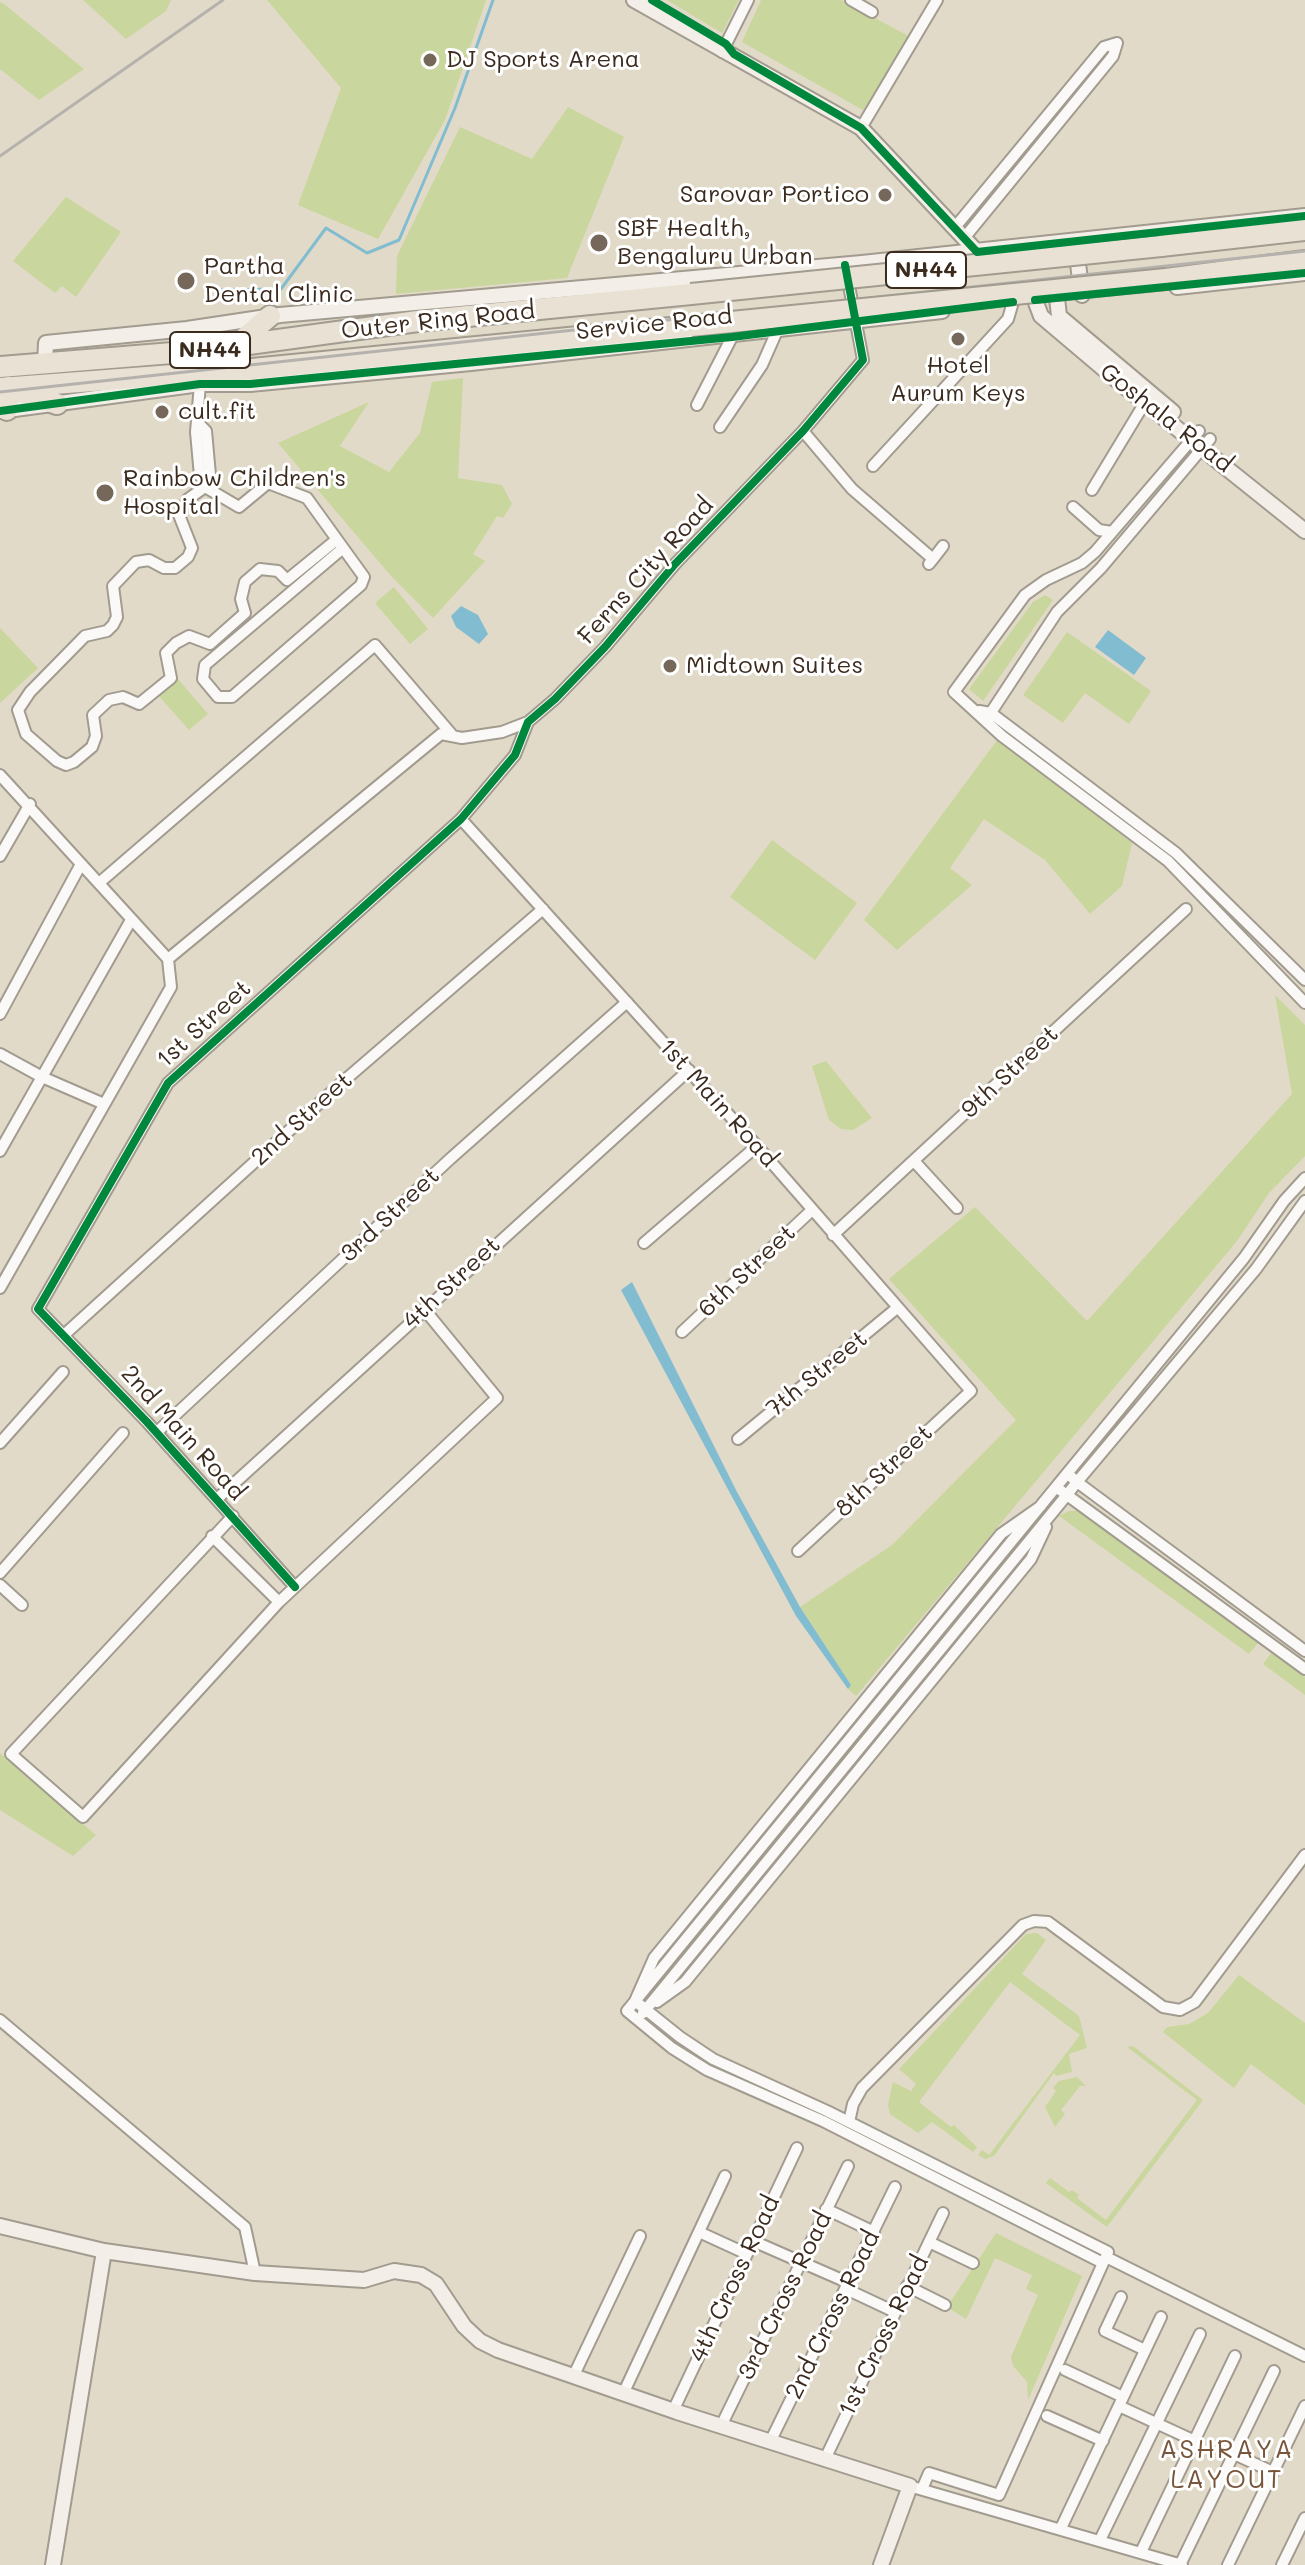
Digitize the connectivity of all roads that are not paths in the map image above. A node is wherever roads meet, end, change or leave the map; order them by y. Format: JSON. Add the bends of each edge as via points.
{"nodes":[{"id":1,"x":634,"y":0,"type":"edge"},
{"id":2,"x":652,"y":0,"type":"edge"},
{"id":3,"x":748,"y":0,"type":"edge"},
{"id":4,"x":851,"y":0,"type":"edge"},
{"id":5,"x":937,"y":0,"type":"edge"},
{"id":6,"x":872,"y":12,"type":"dead end"},
{"id":7,"x":727,"y":50,"type":"junction"},
{"id":8,"x":861,"y":128,"type":"junction"},
{"id":9,"x":1305,"y":216,"type":"edge"},
{"id":10,"x":1305,"y":230,"type":"edge"},
{"id":11,"x":960,"y":232,"type":"junction"},
{"id":12,"x":1075,"y":240,"type":"junction"},
{"id":13,"x":977,"y":252,"type":"junction"},
{"id":14,"x":1305,"y":261,"type":"edge"},
{"id":15,"x":845,"y":265,"type":"junction"},
{"id":16,"x":1305,"y":273,"type":"edge"},
{"id":17,"x":1082,"y":295,"type":"junction"},
{"id":18,"x":1057,"y":298,"type":"junction"},
{"id":19,"x":1035,"y":300,"type":"junction"},
{"id":20,"x":1013,"y":302,"type":"junction"},
{"id":21,"x":270,"y":316,"type":"junction"},
{"id":22,"x":857,"y":321,"type":"junction"},
{"id":23,"x":777,"y":331,"type":"junction"},
{"id":24,"x":732,"y":337,"type":"junction"},
{"id":25,"x":235,"y":346,"type":"junction"},
{"id":26,"x":45,"y":363,"type":"junction"},
{"id":27,"x":0,"y":367,"type":"edge"},
{"id":28,"x":200,"y":384,"type":"junction"},
{"id":29,"x":4,"y":387,"type":"edge"},
{"id":30,"x":1148,"y":398,"type":"junction"},
{"id":31,"x":57,"y":404,"type":"junction"},
{"id":32,"x":697,"y":405,"type":"dead end"},
{"id":33,"x":3,"y":410,"type":"edge"},
{"id":34,"x":720,"y":427,"type":"dead end"},
{"id":35,"x":803,"y":431,"type":"junction"},
{"id":36,"x":1202,"y":439,"type":"junction"},
{"id":37,"x":873,"y":466,"type":"dead end"},
{"id":38,"x":206,"y":485,"type":"junction"},
{"id":39,"x":1092,"y":490,"type":"dead end"},
{"id":40,"x":1073,"y":507,"type":"dead end"},
{"id":41,"x":1305,"y":515,"type":"edge"},
{"id":42,"x":1305,"y":531,"type":"edge"},
{"id":43,"x":1112,"y":532,"type":"junction"},
{"id":44,"x":339,"y":545,"type":"junction"},
{"id":45,"x":943,"y":546,"type":"dead end"},
{"id":46,"x":227,"y":629,"type":"junction"},
{"id":47,"x":236,"y":638,"type":"junction"},
{"id":48,"x":988,"y":717,"type":"junction"},
{"id":49,"x":528,"y":722,"type":"junction"},
{"id":50,"x":453,"y":736,"type":"junction"},
{"id":51,"x":0,"y":775,"type":"edge"},
{"id":52,"x":30,"y":804,"type":"junction"},
{"id":53,"x":473,"y":805,"type":"joint"},
{"id":54,"x":461,"y":819,"type":"junction"},
{"id":55,"x":0,"y":856,"type":"edge"},
{"id":56,"x":81,"y":864,"type":"junction"},
{"id":57,"x":99,"y":883,"type":"junction"},
{"id":58,"x":543,"y":909,"type":"junction"},
{"id":59,"x":1186,"y":909,"type":"dead end"},
{"id":60,"x":131,"y":920,"type":"junction"},
{"id":61,"x":168,"y":959,"type":"junction"},
{"id":62,"x":1305,"y":980,"type":"edge"},
{"id":63,"x":627,"y":1002,"type":"junction"},
{"id":64,"x":1305,"y":1003,"type":"edge"},
{"id":65,"x":0,"y":1014,"type":"edge"},
{"id":66,"x":0,"y":1054,"type":"edge"},
{"id":67,"x":689,"y":1070,"type":"junction"},
{"id":68,"x":42,"y":1077,"type":"junction"},
{"id":69,"x":104,"y":1104,"type":"junction"},
{"id":70,"x":757,"y":1146,"type":"junction"},
{"id":71,"x":0,"y":1151,"type":"edge"},
{"id":72,"x":914,"y":1161,"type":"junction"},
{"id":73,"x":1305,"y":1178,"type":"edge"},
{"id":74,"x":1305,"y":1201,"type":"edge"},
{"id":75,"x":957,"y":1208,"type":"dead end"},
{"id":76,"x":812,"y":1210,"type":"junction"},
{"id":77,"x":833,"y":1235,"type":"junction"},
{"id":78,"x":644,"y":1243,"type":"dead end"},
{"id":79,"x":0,"y":1288,"type":"edge"},
{"id":80,"x":897,"y":1308,"type":"junction"},
{"id":81,"x":38,"y":1309,"type":"joint"},
{"id":82,"x":424,"y":1309,"type":"junction"},
{"id":83,"x":682,"y":1332,"type":"dead end"},
{"id":84,"x":65,"y":1334,"type":"junction"},
{"id":85,"x":63,"y":1372,"type":"dead end"},
{"id":86,"x":971,"y":1391,"type":"joint"},
{"id":87,"x":157,"y":1432,"type":"junction"},
{"id":88,"x":123,"y":1433,"type":"dead end"},
{"id":89,"x":738,"y":1439,"type":"dead end"},
{"id":90,"x":0,"y":1443,"type":"edge"},
{"id":91,"x":1068,"y":1474,"type":"junction"},
{"id":92,"x":1077,"y":1482,"type":"junction"},
{"id":93,"x":1056,"y":1487,"type":"junction"},
{"id":94,"x":1066,"y":1496,"type":"junction"},
{"id":95,"x":218,"y":1498,"type":"junction"},
{"id":96,"x":1041,"y":1506,"type":"junction"},
{"id":97,"x":1051,"y":1514,"type":"junction"},
{"id":98,"x":233,"y":1516,"type":"junction"},
{"id":99,"x":212,"y":1536,"type":"junction"},
{"id":100,"x":798,"y":1551,"type":"dead end"},
{"id":101,"x":0,"y":1573,"type":"edge"},
{"id":102,"x":0,"y":1585,"type":"edge"},
{"id":103,"x":295,"y":1587,"type":"junction"},
{"id":104,"x":279,"y":1602,"type":"junction"},
{"id":105,"x":22,"y":1605,"type":"dead end"},
{"id":106,"x":1305,"y":1651,"type":"edge"},
{"id":107,"x":1305,"y":1669,"type":"edge"},
{"id":108,"x":1305,"y":1855,"type":"edge"},
{"id":109,"x":635,"y":2001,"type":"junction"},
{"id":110,"x":645,"y":2010,"type":"junction"},
{"id":111,"x":0,"y":2020,"type":"edge"},
{"id":112,"x":637,"y":2020,"type":"junction"},
{"id":113,"x":849,"y":2122,"type":"junction"},
{"id":114,"x":797,"y":2148,"type":"dead end"},
{"id":115,"x":848,"y":2166,"type":"dead end"},
{"id":116,"x":725,"y":2176,"type":"dead end"},
{"id":117,"x":895,"y":2187,"type":"dead end"},
{"id":118,"x":826,"y":2209,"type":"junction"},
{"id":119,"x":943,"y":2213,"type":"dead end"},
{"id":120,"x":0,"y":2226,"type":"edge"},
{"id":121,"x":699,"y":2232,"type":"junction"},
{"id":122,"x":874,"y":2232,"type":"junction"},
{"id":123,"x":640,"y":2236,"type":"dead end"},
{"id":124,"x":753,"y":2241,"type":"junction"},
{"id":125,"x":929,"y":2242,"type":"junction"},
{"id":126,"x":104,"y":2251,"type":"junction"},
{"id":127,"x":747,"y":2254,"type":"junction"},
{"id":128,"x":1106,"y":2257,"type":"junction"},
{"id":129,"x":801,"y":2262,"type":"junction"},
{"id":130,"x":973,"y":2263,"type":"dead end"},
{"id":131,"x":255,"y":2273,"type":"junction"},
{"id":132,"x":848,"y":2286,"type":"junction"},
{"id":133,"x":907,"y":2286,"type":"junction"},
{"id":134,"x":1121,"y":2297,"type":"dead end"},
{"id":135,"x":945,"y":2305,"type":"dead end"},
{"id":136,"x":895,"y":2312,"type":"junction"},
{"id":137,"x":1161,"y":2317,"type":"dead end"},
{"id":138,"x":1200,"y":2334,"type":"dead end"},
{"id":139,"x":1145,"y":2350,"type":"junction"},
{"id":140,"x":1235,"y":2356,"type":"dead end"},
{"id":141,"x":1305,"y":2356,"type":"edge"},
{"id":142,"x":1065,"y":2370,"type":"dead end"},
{"id":143,"x":1274,"y":2371,"type":"dead end"},
{"id":144,"x":573,"y":2377,"type":"junction"},
{"id":145,"x":623,"y":2394,"type":"junction"},
{"id":146,"x":1121,"y":2402,"type":"junction"},
{"id":147,"x":1305,"y":2406,"type":"edge"},
{"id":148,"x":673,"y":2411,"type":"junction"},
{"id":149,"x":1047,"y":2416,"type":"dead end"},
{"id":150,"x":1156,"y":2424,"type":"junction"},
{"id":151,"x":721,"y":2426,"type":"junction"},
{"id":152,"x":1103,"y":2441,"type":"junction"},
{"id":153,"x":1195,"y":2441,"type":"junction"},
{"id":154,"x":770,"y":2442,"type":"junction"},
{"id":155,"x":1234,"y":2454,"type":"junction"},
{"id":156,"x":825,"y":2459,"type":"junction"},
{"id":157,"x":1273,"y":2472,"type":"junction"},
{"id":158,"x":916,"y":2488,"type":"junction"},
{"id":159,"x":1305,"y":2518,"type":"edge"},
{"id":160,"x":1061,"y":2528,"type":"junction"},
{"id":161,"x":1100,"y":2540,"type":"junction"},
{"id":162,"x":1141,"y":2552,"type":"junction"},
{"id":163,"x":53,"y":2565,"type":"edge"},
{"id":164,"x":881,"y":2565,"type":"edge"},
{"id":165,"x":1181,"y":2565,"type":"edge"},
{"id":166,"x":1228,"y":2565,"type":"edge"},
{"id":167,"x":1282,"y":2565,"type":"edge"}],
"edges":[{"from":1,"to":7,"type":"street"},
{"from":2,"to":7,"type":"street"},
{"from":3,"to":7,"type":"street"},
{"from":4,"to":6,"type":"street"},
{"from":5,"to":8,"type":"street"},
{"from":7,"to":8,"type":"street"},
{"from":8,"to":11,"type":"street"},
{"from":9,"to":12,"type":"street","name":"Service Road"},
{"from":10,"to":25,"type":"highway","name":"Outer Ring Road","number":"NH44","bridge":true,"via":[[418,321]]},
{"from":11,"to":11,"type":"street","via":[[1104,47],[1117,43],[1113,56]]},
{"from":11,"to":13,"type":"street"},
{"from":12,"to":13,"type":"street","name":"Service Road"},
{"from":12,"to":17,"type":"street"},
{"from":13,"to":15,"type":"street","name":"Service Road"},
{"from":14,"to":29,"type":"highway","name":"Outer Ring Road","number":"NH44","bridge":true,"via":[[252,369]]},
{"from":15,"to":21,"type":"street","name":"Service Road"},
{"from":15,"to":22,"type":"street","name":"Ferns City Road"},
{"from":16,"to":17,"type":"street","name":"Service Road"},
{"from":17,"to":18,"type":"street","name":"Service Road"},
{"from":18,"to":19,"type":"street","name":"Service Road"},
{"from":18,"to":30,"type":"street","name":"Goshala Road","via":[[1059,316]]},
{"from":19,"to":20,"type":"street","name":"Service Road"},
{"from":19,"to":30,"type":"street","name":"Goshala Road","via":[[1041,316]]},
{"from":20,"to":22,"type":"street","name":"Service Road"},
{"from":20,"to":37,"type":"street","via":[[1008,319]]},
{"from":21,"to":25,"type":"highway"},
{"from":21,"to":26,"type":"street","name":"Service Road","via":[[46,343]]},
{"from":22,"to":23,"type":"street","name":"Service Road"},
{"from":22,"to":35,"type":"street","name":"Ferns City Road","via":[[863,360]]},
{"from":23,"to":24,"type":"street","name":"Service Road"},
{"from":23,"to":34,"type":"street","via":[[762,365]]},
{"from":24,"to":28,"type":"street","name":"Service Road","via":[[250,384]]},
{"from":24,"to":32,"type":"street"},
{"from":25,"to":26,"type":"highway","name":"Outer Ring Road","number":"NH44"},
{"from":26,"to":27,"type":"highway","name":"Outer Ring Road","number":"NH44"},
{"from":28,"to":31,"type":"street","name":"Service Road"},
{"from":28,"to":38,"type":"street","via":[[199,424],[206,431],[210,475]]},
{"from":29,"to":31,"type":"highway"},
{"from":29,"to":33,"type":"highway"},
{"from":30,"to":36,"type":"street","name":"Goshala Road"},
{"from":30,"to":39,"type":"street"},
{"from":31,"to":33,"type":"street","name":"Service Road"},
{"from":35,"to":45,"type":"street","via":[[852,489],[931,562]]},
{"from":35,"to":49,"type":"street","name":"Ferns City Road"},
{"from":36,"to":41,"type":"street","name":"Goshala Road"},
{"from":36,"to":42,"type":"street","name":"Goshala Road"},
{"from":36,"to":43,"type":"street"},
{"from":36,"to":48,"type":"street","via":[[1101,568],[1057,612]]},
{"from":38,"to":44,"type":"street","via":[[239,507],[268,483],[307,498]]},
{"from":38,"to":46,"type":"street","via":[[188,499],[179,515],[192,548],[188,557],[175,568],[136,562],[113,586],[113,625],[85,636],[30,692],[18,710],[26,734],[57,761],[74,762],[92,747],[93,715],[109,700],[123,697],[139,704],[171,678],[166,653],[176,643],[189,636],[210,644]]},
{"from":40,"to":43,"type":"street","via":[[1099,530]]},
{"from":43,"to":48,"type":"street","via":[[1082,563],[1025,595],[954,692]]},
{"from":44,"to":46,"type":"street","via":[[287,580],[278,571],[260,569],[245,582],[245,613]]},
{"from":44,"to":47,"type":"street"},
{"from":44,"to":47,"type":"street","via":[[363,571],[361,585],[226,699],[218,697],[201,673]]},
{"from":46,"to":47,"type":"street"},
{"from":48,"to":62,"type":"street","via":[[1176,853]]},
{"from":48,"to":64,"type":"street","via":[[1168,861]]},
{"from":49,"to":50,"type":"street","via":[[502,732]]},
{"from":49,"to":53,"type":"street","name":"Ferns City Road","via":[[515,755]]},
{"from":50,"to":57,"type":"street","via":[[375,645]]},
{"from":50,"to":61,"type":"street","via":[[441,734]]},
{"from":51,"to":52,"type":"street"},
{"from":52,"to":55,"type":"street"},
{"from":52,"to":56,"type":"street"},
{"from":53,"to":54,"type":"street","name":"1st Street"},
{"from":54,"to":58,"type":"street","name":"1st Main Road"},
{"from":54,"to":81,"type":"street","name":"1st Street","via":[[168,1083]]},
{"from":56,"to":57,"type":"street"},
{"from":56,"to":65,"type":"street"},
{"from":57,"to":60,"type":"street"},
{"from":58,"to":63,"type":"street","name":"1st Main Road"},
{"from":58,"to":84,"type":"street","name":"2nd Street"},
{"from":59,"to":72,"type":"street","name":"9th Street"},
{"from":60,"to":61,"type":"street"},
{"from":60,"to":68,"type":"street"},
{"from":61,"to":69,"type":"street","via":[[171,987]]},
{"from":63,"to":67,"type":"street","name":"1st Main Road"},
{"from":63,"to":87,"type":"street","name":"3rd Street"},
{"from":66,"to":68,"type":"street"},
{"from":67,"to":70,"type":"street","name":"1st Main Road"},
{"from":67,"to":82,"type":"street","name":"4th Street"},
{"from":68,"to":69,"type":"street"},
{"from":68,"to":71,"type":"street"},
{"from":69,"to":79,"type":"street"},
{"from":70,"to":76,"type":"street","name":"1st Main Road"},
{"from":70,"to":78,"type":"street"},
{"from":72,"to":75,"type":"street"},
{"from":72,"to":77,"type":"street","name":"9th Street"},
{"from":73,"to":91,"type":"street"},
{"from":74,"to":92,"type":"street","via":[[1256,1269]]},
{"from":76,"to":77,"type":"street","name":"1st Main Road"},
{"from":76,"to":83,"type":"street","name":"6th Street"},
{"from":77,"to":80,"type":"street","name":"1st Main Road"},
{"from":80,"to":86,"type":"street","name":"1st Main Road"},
{"from":80,"to":89,"type":"street","name":"7th Street"},
{"from":81,"to":84,"type":"street","name":"2nd Main Road"},
{"from":82,"to":95,"type":"street","name":"4th Street"},
{"from":82,"to":103,"type":"street","via":[[497,1398]]},
{"from":84,"to":87,"type":"street","name":"2nd Main Road"},
{"from":85,"to":90,"type":"street"},
{"from":86,"to":100,"type":"street","name":"8th Street"},
{"from":87,"to":95,"type":"street","name":"2nd Main Road"},
{"from":88,"to":101,"type":"street"},
{"from":91,"to":92,"type":"street"},
{"from":91,"to":93,"type":"street"},
{"from":92,"to":94,"type":"street"},
{"from":92,"to":106,"type":"street"},
{"from":93,"to":94,"type":"street"},
{"from":93,"to":96,"type":"street"},
{"from":94,"to":97,"type":"street"},
{"from":94,"to":107,"type":"street"},
{"from":95,"to":98,"type":"street","name":"2nd Main Road"},
{"from":96,"to":109,"type":"street"},
{"from":96,"to":109,"type":"street","via":[[1001,1534],[654,1958]]},
{"from":97,"to":110,"type":"street"},
{"from":97,"to":110,"type":"street","via":[[1031,1559],[685,1982]]},
{"from":98,"to":99,"type":"street"},
{"from":98,"to":103,"type":"street","name":"2nd Main Road"},
{"from":99,"to":104,"type":"street"},
{"from":99,"to":104,"type":"street","via":[[11,1754],[83,1817]]},
{"from":102,"to":105,"type":"street"},
{"from":103,"to":104,"type":"street"},
{"from":108,"to":113,"type":"street","via":[[1195,2002],[1180,2010],[1163,2007],[1048,1922],[1023,1925],[862,2088]]},
{"from":109,"to":110,"type":"street"},
{"from":109,"to":112,"type":"street","via":[[627,2011]]},
{"from":110,"to":112,"type":"street"},
{"from":110,"to":113,"type":"street","via":[[713,2059]]},
{"from":111,"to":131,"type":"street","via":[[245,2227]]},
{"from":112,"to":128,"type":"street","via":[[707,2070]]},
{"from":113,"to":128,"type":"street"},
{"from":114,"to":124,"type":"street","name":"4th Cross Road"},
{"from":115,"to":118,"type":"street","name":"3rd Cross Road"},
{"from":116,"to":121,"type":"street"},
{"from":117,"to":122,"type":"street","name":"2nd Cross Road"},
{"from":118,"to":122,"type":"street"},
{"from":118,"to":129,"type":"street","name":"3rd Cross Road"},
{"from":119,"to":125,"type":"street","name":"1st Cross Road"},
{"from":120,"to":126,"type":"street"},
{"from":121,"to":127,"type":"street"},
{"from":121,"to":145,"type":"street"},
{"from":122,"to":132,"type":"street","name":"2nd Cross Road"},
{"from":123,"to":144,"type":"street"},
{"from":124,"to":127,"type":"street","name":"4th Cross Road"},
{"from":124,"to":129,"type":"street"},
{"from":125,"to":130,"type":"street"},
{"from":125,"to":133,"type":"street","name":"1st Cross Road"},
{"from":126,"to":131,"type":"street"},
{"from":126,"to":163,"type":"street"},
{"from":127,"to":148,"type":"street","name":"4th Cross Road"},
{"from":128,"to":141,"type":"street"},
{"from":128,"to":158,"type":"street","via":[[999,2495],[929,2473]]},
{"from":129,"to":132,"type":"street"},
{"from":129,"to":151,"type":"street","name":"3rd Cross Road"},
{"from":131,"to":144,"type":"street","via":[[364,2280],[394,2271],[419,2274],[436,2284],[480,2341]]},
{"from":132,"to":136,"type":"street"},
{"from":132,"to":154,"type":"street","name":"2nd Cross Road"},
{"from":133,"to":135,"type":"street"},
{"from":133,"to":136,"type":"street","name":"1st Cross Road"},
{"from":134,"to":139,"type":"street","via":[[1105,2331]]},
{"from":136,"to":156,"type":"street","name":"1st Cross Road"},
{"from":137,"to":139,"type":"street"},
{"from":138,"to":150,"type":"street"},
{"from":139,"to":146,"type":"street"},
{"from":140,"to":153,"type":"street"},
{"from":142,"to":146,"type":"street"},
{"from":143,"to":155,"type":"street"},
{"from":144,"to":145,"type":"street"},
{"from":145,"to":148,"type":"street"},
{"from":146,"to":150,"type":"street"},
{"from":146,"to":152,"type":"street"},
{"from":147,"to":157,"type":"street"},
{"from":148,"to":151,"type":"street"},
{"from":149,"to":152,"type":"street"},
{"from":150,"to":153,"type":"street"},
{"from":150,"to":161,"type":"street"},
{"from":151,"to":154,"type":"street"},
{"from":152,"to":160,"type":"street"},
{"from":153,"to":162,"type":"street"},
{"from":154,"to":156,"type":"street"},
{"from":155,"to":157,"type":"street"},
{"from":155,"to":165,"type":"street"},
{"from":156,"to":158,"type":"street"},
{"from":157,"to":166,"type":"street"},
{"from":158,"to":160,"type":"street"},
{"from":158,"to":164,"type":"street"},
{"from":159,"to":167,"type":"street"},
{"from":160,"to":161,"type":"street"},
{"from":161,"to":162,"type":"street"},
{"from":162,"to":165,"type":"street"}]}
